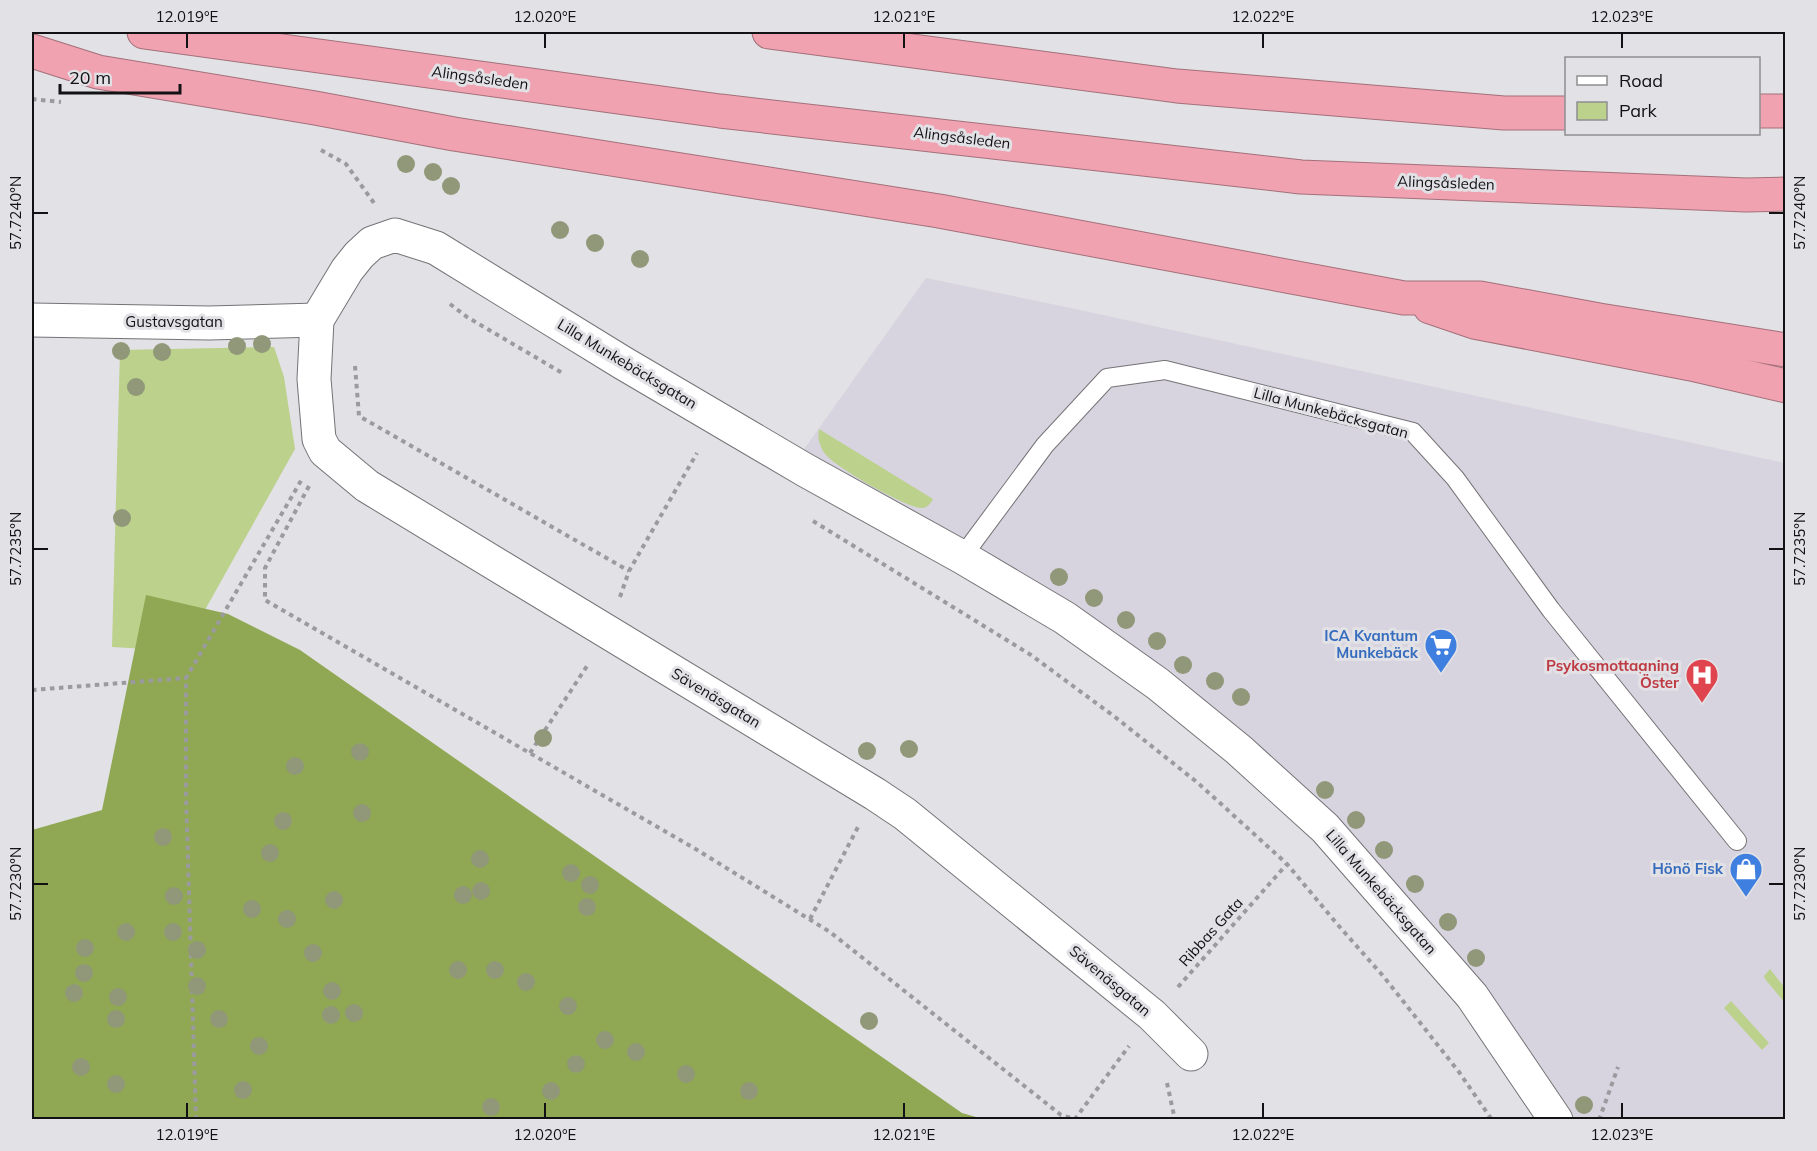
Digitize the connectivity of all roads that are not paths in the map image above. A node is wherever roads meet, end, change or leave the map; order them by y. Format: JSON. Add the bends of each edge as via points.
{"nodes":[{"id":1,"x":144,"y":32,"type":"edge"},
{"id":2,"x":769,"y":32,"type":"edge"},
{"id":3,"x":32,"y":51,"type":"edge"},
{"id":4,"x":1760,"y":111,"type":"edge"},
{"id":5,"x":1785,"y":111,"type":"edge"},
{"id":6,"x":1565,"y":113,"type":"edge"},
{"id":7,"x":1785,"y":194,"type":"edge"},
{"id":8,"x":1404,"y":298,"type":"junction"},
{"id":9,"x":32,"y":320,"type":"edge"},
{"id":10,"x":317,"y":320,"type":"junction"},
{"id":11,"x":1785,"y":350,"type":"edge"},
{"id":12,"x":1785,"y":386,"type":"edge"},
{"id":13,"x":962,"y":557,"type":"junction"},
{"id":14,"x":1737,"y":841,"type":"dead end"},
{"id":15,"x":1191,"y":1054,"type":"dead end"},
{"id":16,"x":1556,"y":1119,"type":"edge"}],
"edges":[{"from":1,"to":7,"type":"highway","name":"Alingsåsleden","via":[[720,111],[1301,177]]},
{"from":2,"to":6,"type":"highway","via":[[1177,86],[1504,113]]},
{"from":3,"to":8,"type":"highway","via":[[98,72],[939,211]]},
{"from":4,"to":5,"type":"highway"},
{"from":8,"to":11,"type":"highway","via":[[1480,298]]},
{"from":8,"to":12,"type":"highway","via":[[1474,322],[1593,343]]},
{"from":9,"to":10,"type":"street","name":"Gustavsgatan"},
{"from":10,"to":13,"type":"street","name":"Lilla Munkebäcksgatan","via":[[347,270],[372,243],[395,235],[436,248],[623,363]]},
{"from":10,"to":15,"type":"street","name":"Sävenäsgatan","via":[[314,379],[319,439],[325,451],[367,486],[905,814],[1152,1015]]},
{"from":13,"to":14,"type":"lane","name":"Lilla Munkebäcksgatan","via":[[1045,445],[1107,378],[1165,370],[1413,432],[1455,478],[1551,610]]},
{"from":13,"to":16,"type":"street","name":"Lilla Munkebäcksgatan","via":[[1065,618],[1158,684],[1325,828],[1472,996]]}]}
